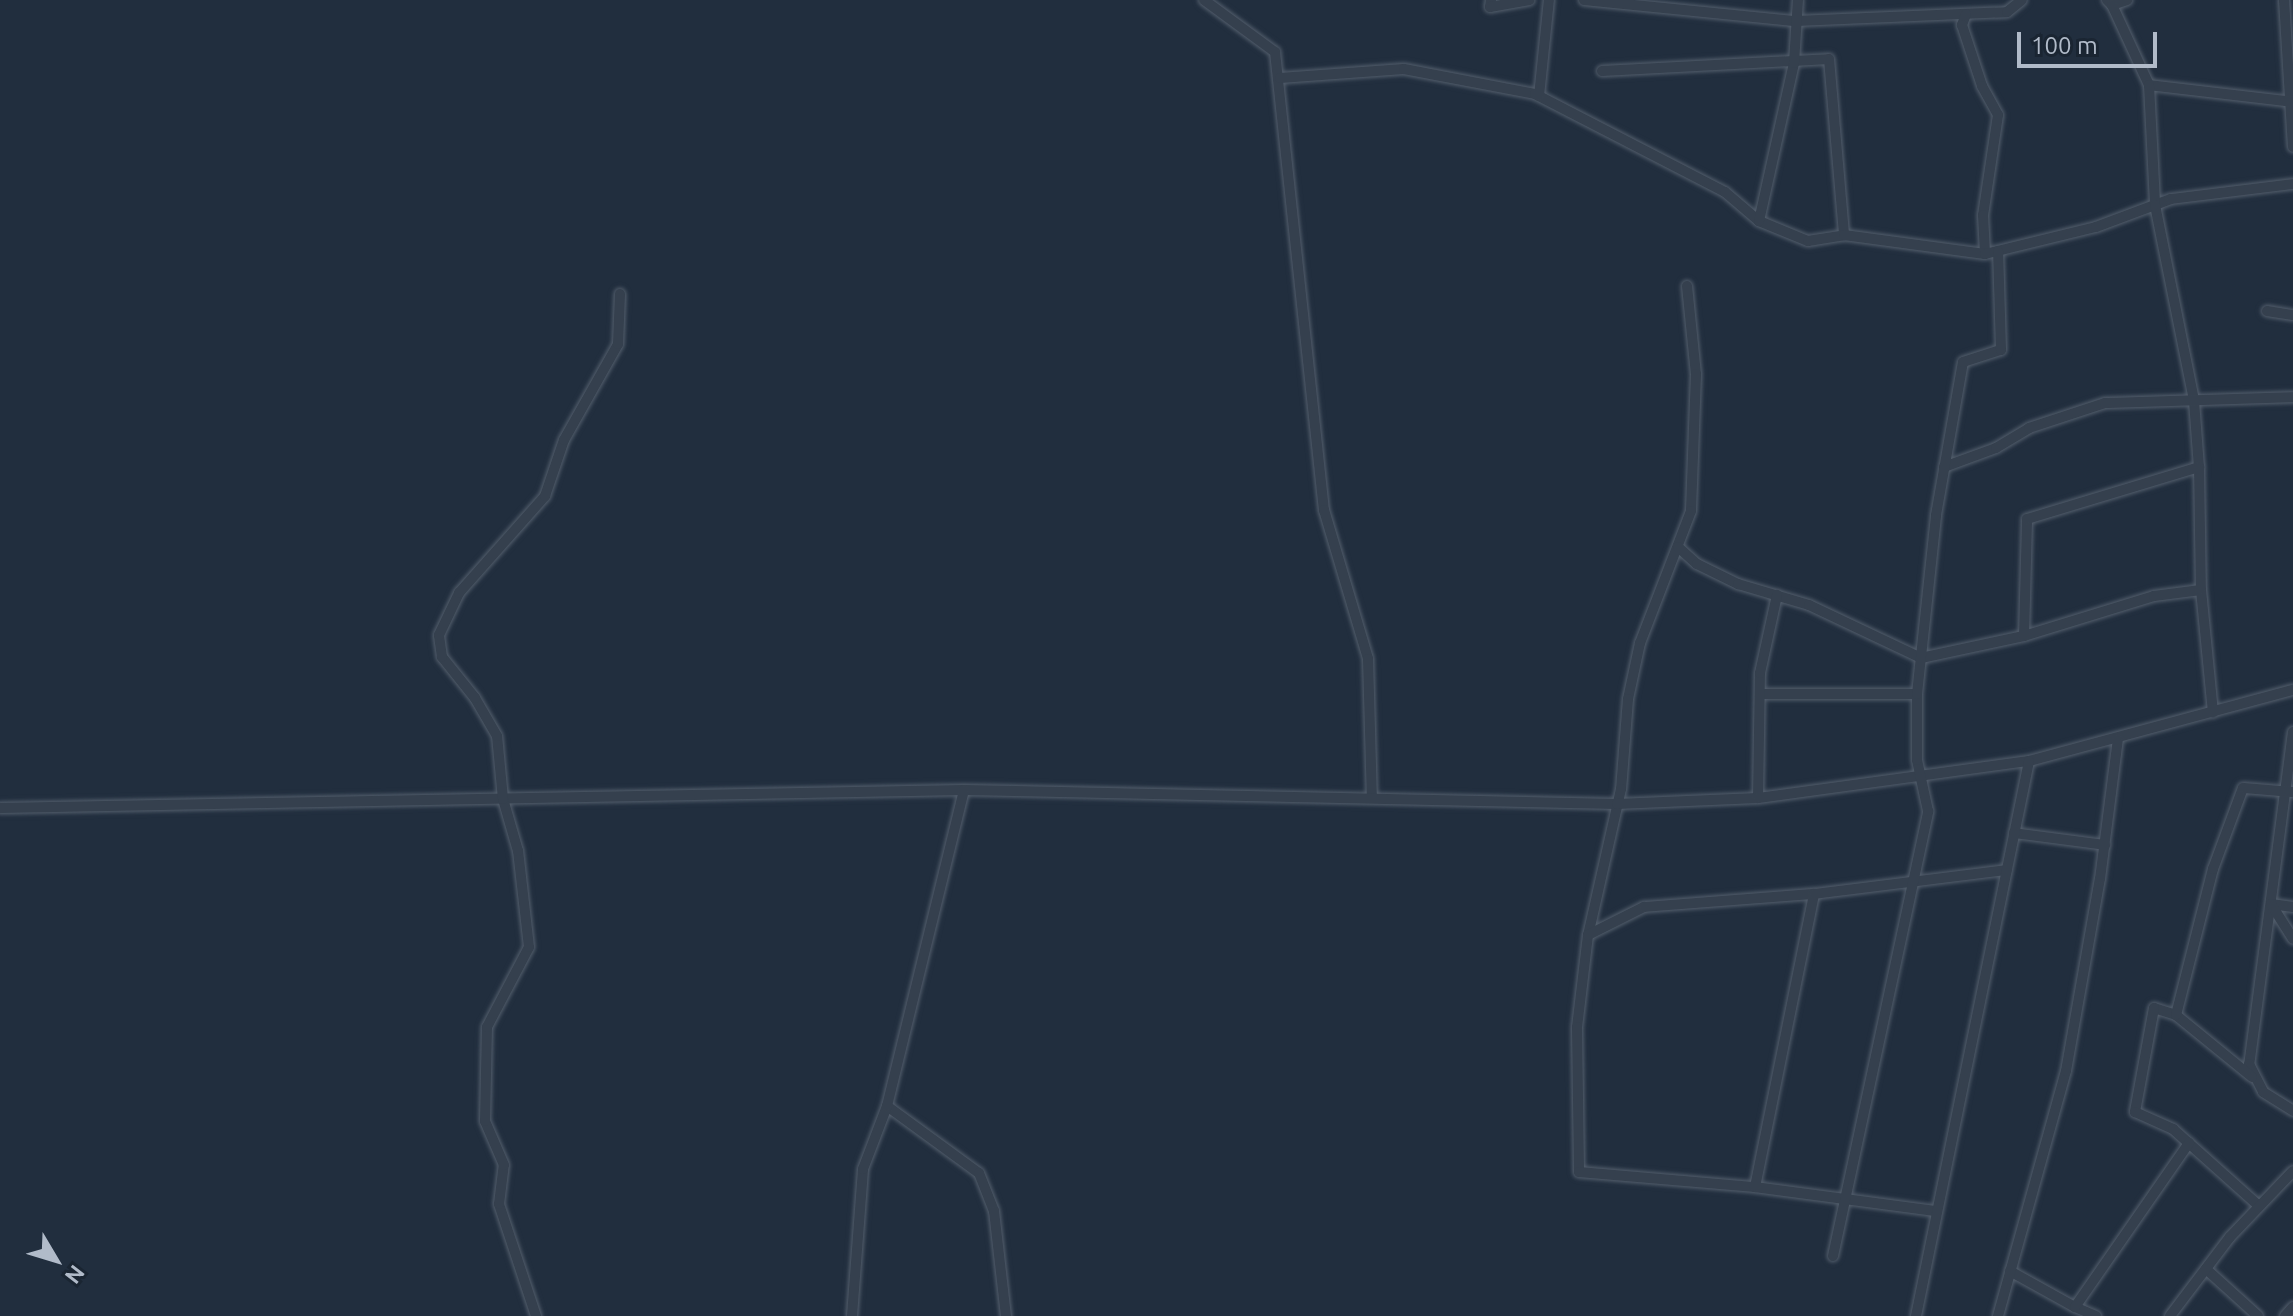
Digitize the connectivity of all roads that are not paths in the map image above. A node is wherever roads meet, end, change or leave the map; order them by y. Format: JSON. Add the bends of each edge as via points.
{"nodes":[{"id":1,"x":1204,"y":0,"type":"edge"},
{"id":2,"x":1491,"y":0,"type":"edge"},
{"id":3,"x":1529,"y":0,"type":"edge"},
{"id":4,"x":1549,"y":0,"type":"edge"},
{"id":5,"x":1584,"y":0,"type":"edge"},
{"id":6,"x":1798,"y":0,"type":"edge"},
{"id":7,"x":2022,"y":0,"type":"edge"},
{"id":8,"x":2127,"y":0,"type":"edge"},
{"id":9,"x":2284,"y":0,"type":"edge"},
{"id":10,"x":2109,"y":2,"type":"edge"},
{"id":11,"x":1966,"y":14,"type":"junction"},
{"id":12,"x":1796,"y":21,"type":"junction"},
{"id":13,"x":1794,"y":63,"type":"junction"},
{"id":14,"x":1602,"y":71,"type":"dead end"},
{"id":15,"x":1280,"y":78,"type":"junction"},
{"id":16,"x":2149,"y":85,"type":"junction"},
{"id":17,"x":1539,"y":96,"type":"junction"},
{"id":18,"x":2291,"y":101,"type":"edge"},
{"id":19,"x":2293,"y":147,"type":"edge"},
{"id":20,"x":2293,"y":184,"type":"edge"},
{"id":21,"x":2155,"y":205,"type":"junction"},
{"id":22,"x":1759,"y":221,"type":"junction"},
{"id":23,"x":1844,"y":235,"type":"junction"},
{"id":24,"x":1998,"y":251,"type":"junction"},
{"id":25,"x":1985,"y":254,"type":"junction"},
{"id":26,"x":1687,"y":286,"type":"dead end"},
{"id":27,"x":620,"y":294,"type":"dead end"},
{"id":28,"x":2267,"y":311,"type":"dead end"},
{"id":29,"x":2293,"y":315,"type":"edge"},
{"id":30,"x":2293,"y":397,"type":"edge"},
{"id":31,"x":2194,"y":401,"type":"junction"},
{"id":32,"x":1944,"y":467,"type":"junction"},
{"id":33,"x":2199,"y":467,"type":"junction"},
{"id":34,"x":1678,"y":547,"type":"junction"},
{"id":35,"x":2201,"y":590,"type":"junction"},
{"id":36,"x":1777,"y":595,"type":"junction"},
{"id":37,"x":2024,"y":636,"type":"junction"},
{"id":38,"x":1921,"y":658,"type":"junction"},
{"id":39,"x":2293,"y":690,"type":"edge"},
{"id":40,"x":1760,"y":694,"type":"junction"},
{"id":41,"x":1917,"y":694,"type":"junction"},
{"id":42,"x":2213,"y":712,"type":"junction"},
{"id":43,"x":2293,"y":732,"type":"edge"},
{"id":44,"x":2118,"y":739,"type":"junction"},
{"id":45,"x":2029,"y":761,"type":"junction"},
{"id":46,"x":1920,"y":773,"type":"junction"},
{"id":47,"x":964,"y":790,"type":"junction"},
{"id":48,"x":2289,"y":792,"type":"edge"},
{"id":49,"x":1372,"y":798,"type":"junction"},
{"id":50,"x":1758,"y":798,"type":"junction"},
{"id":51,"x":503,"y":799,"type":"junction"},
{"id":52,"x":1617,"y":804,"type":"junction"},
{"id":53,"x":0,"y":808,"type":"edge"},
{"id":54,"x":2014,"y":833,"type":"junction"},
{"id":55,"x":2105,"y":845,"type":"junction"},
{"id":56,"x":2007,"y":870,"type":"junction"},
{"id":57,"x":1912,"y":885,"type":"junction"},
{"id":58,"x":1814,"y":894,"type":"junction"},
{"id":59,"x":2271,"y":904,"type":"junction"},
{"id":60,"x":2293,"y":907,"type":"edge"},
{"id":61,"x":1588,"y":935,"type":"junction"},
{"id":62,"x":2293,"y":939,"type":"edge"},
{"id":63,"x":2176,"y":1015,"type":"junction"},
{"id":64,"x":2252,"y":1077,"type":"junction"},
{"id":65,"x":887,"y":1106,"type":"junction"},
{"id":66,"x":2293,"y":1111,"type":"edge"},
{"id":67,"x":2189,"y":1143,"type":"junction"},
{"id":68,"x":2293,"y":1171,"type":"edge"},
{"id":69,"x":1755,"y":1187,"type":"junction"},
{"id":70,"x":1847,"y":1198,"type":"junction"},
{"id":71,"x":2259,"y":1206,"type":"junction"},
{"id":72,"x":1935,"y":1211,"type":"junction"},
{"id":73,"x":1833,"y":1256,"type":"dead end"},
{"id":74,"x":2206,"y":1269,"type":"junction"},
{"id":75,"x":2010,"y":1271,"type":"junction"},
{"id":76,"x":2075,"y":1307,"type":"junction"},
{"id":77,"x":2293,"y":1307,"type":"edge"},
{"id":78,"x":536,"y":1316,"type":"edge"},
{"id":79,"x":852,"y":1316,"type":"edge"},
{"id":80,"x":1006,"y":1316,"type":"edge"},
{"id":81,"x":1916,"y":1316,"type":"edge"},
{"id":82,"x":1998,"y":1316,"type":"edge"},
{"id":83,"x":2096,"y":1316,"type":"edge"},
{"id":84,"x":2170,"y":1316,"type":"edge"},
{"id":85,"x":2258,"y":1316,"type":"edge"},
{"id":86,"x":2285,"y":1316,"type":"edge"}],
"edges":[{"from":1,"to":15,"type":"street","via":[[1275,52]]},
{"from":2,"to":3,"type":"street","via":[[1490,7]]},
{"from":4,"to":17,"type":"street"},
{"from":5,"to":12,"type":"street"},
{"from":6,"to":12,"type":"street"},
{"from":7,"to":11,"type":"street","via":[[2007,12]]},
{"from":8,"to":10,"type":"street"},
{"from":9,"to":18,"type":"street"},
{"from":10,"to":16,"type":"street"},
{"from":11,"to":12,"type":"street"},
{"from":11,"to":25,"type":"street","via":[[1962,25],[1982,86],[1998,115],[1983,215]]},
{"from":12,"to":13,"type":"street"},
{"from":13,"to":14,"type":"street"},
{"from":13,"to":22,"type":"street"},
{"from":13,"to":23,"type":"street","via":[[1829,59]]},
{"from":15,"to":17,"type":"street","via":[[1404,69]]},
{"from":15,"to":49,"type":"street","via":[[1324,510],[1368,659]]},
{"from":16,"to":18,"type":"street"},
{"from":16,"to":21,"type":"street"},
{"from":17,"to":22,"type":"street","via":[[1725,192]]},
{"from":18,"to":19,"type":"street"},
{"from":20,"to":21,"type":"street"},
{"from":21,"to":24,"type":"street","via":[[2096,227]]},
{"from":21,"to":31,"type":"street"},
{"from":22,"to":23,"type":"street","via":[[1808,241]]},
{"from":23,"to":25,"type":"street"},
{"from":24,"to":25,"type":"street"},
{"from":24,"to":32,"type":"street","via":[[2001,350],[1963,362]]},
{"from":26,"to":34,"type":"street","via":[[1696,374],[1693,496]]},
{"from":27,"to":51,"type":"street","via":[[618,344],[564,440],[545,496],[459,593],[439,635],[442,657],[497,736]]},
{"from":28,"to":29,"type":"street"},
{"from":30,"to":31,"type":"street"},
{"from":31,"to":32,"type":"street","via":[[2105,403],[2029,428],[1996,448]]},
{"from":31,"to":33,"type":"street"},
{"from":32,"to":38,"type":"street"},
{"from":33,"to":35,"type":"street"},
{"from":33,"to":37,"type":"street","via":[[2027,519]]},
{"from":34,"to":36,"type":"street","via":[[1697,564]]},
{"from":34,"to":52,"type":"street","via":[[1640,643]]},
{"from":35,"to":37,"type":"street","via":[[2154,596]]},
{"from":35,"to":42,"type":"street"},
{"from":36,"to":38,"type":"street"},
{"from":36,"to":40,"type":"street"},
{"from":37,"to":38,"type":"street"},
{"from":38,"to":41,"type":"street"},
{"from":39,"to":42,"type":"street"},
{"from":40,"to":41,"type":"street"},
{"from":40,"to":50,"type":"street"},
{"from":41,"to":46,"type":"street"},
{"from":42,"to":44,"type":"street"},
{"from":43,"to":48,"type":"street"},
{"from":44,"to":45,"type":"street"},
{"from":44,"to":55,"type":"street"},
{"from":45,"to":46,"type":"street"},
{"from":45,"to":54,"type":"street"},
{"from":46,"to":50,"type":"street"},
{"from":46,"to":57,"type":"street","via":[[1928,811]]},
{"from":47,"to":49,"type":"street"},
{"from":47,"to":51,"type":"street"},
{"from":47,"to":65,"type":"street"},
{"from":48,"to":59,"type":"street"},
{"from":48,"to":63,"type":"street","via":[[2243,788],[2213,869]]},
{"from":49,"to":52,"type":"street"},
{"from":50,"to":52,"type":"street"},
{"from":51,"to":53,"type":"street"},
{"from":51,"to":78,"type":"street","via":[[518,851],[529,947],[487,1027],[485,1121],[504,1165],[499,1204]]},
{"from":52,"to":61,"type":"street"},
{"from":54,"to":55,"type":"street"},
{"from":54,"to":56,"type":"street"},
{"from":55,"to":75,"type":"street","via":[[2066,1071]]},
{"from":56,"to":57,"type":"street"},
{"from":56,"to":72,"type":"street"},
{"from":57,"to":58,"type":"street"},
{"from":57,"to":70,"type":"street"},
{"from":58,"to":61,"type":"street","via":[[1644,907]]},
{"from":58,"to":69,"type":"street"},
{"from":59,"to":60,"type":"street"},
{"from":59,"to":62,"type":"street"},
{"from":59,"to":64,"type":"street","via":[[2249,1064]]},
{"from":61,"to":69,"type":"street","via":[[1577,1027],[1579,1172]]},
{"from":63,"to":64,"type":"street"},
{"from":63,"to":67,"type":"street","via":[[2154,1008],[2135,1112],[2173,1129]]},
{"from":64,"to":66,"type":"street","via":[[2263,1092]]},
{"from":65,"to":79,"type":"street","via":[[863,1169]]},
{"from":65,"to":80,"type":"street","via":[[979,1173],[994,1211]]},
{"from":67,"to":71,"type":"street"},
{"from":67,"to":76,"type":"street"},
{"from":68,"to":71,"type":"street"},
{"from":69,"to":70,"type":"street"},
{"from":70,"to":72,"type":"street"},
{"from":70,"to":73,"type":"street"},
{"from":71,"to":74,"type":"street"},
{"from":72,"to":81,"type":"street"},
{"from":74,"to":84,"type":"street"},
{"from":74,"to":85,"type":"street"},
{"from":75,"to":76,"type":"street"},
{"from":75,"to":82,"type":"street"},
{"from":76,"to":83,"type":"street"},
{"from":77,"to":86,"type":"street"}]}
